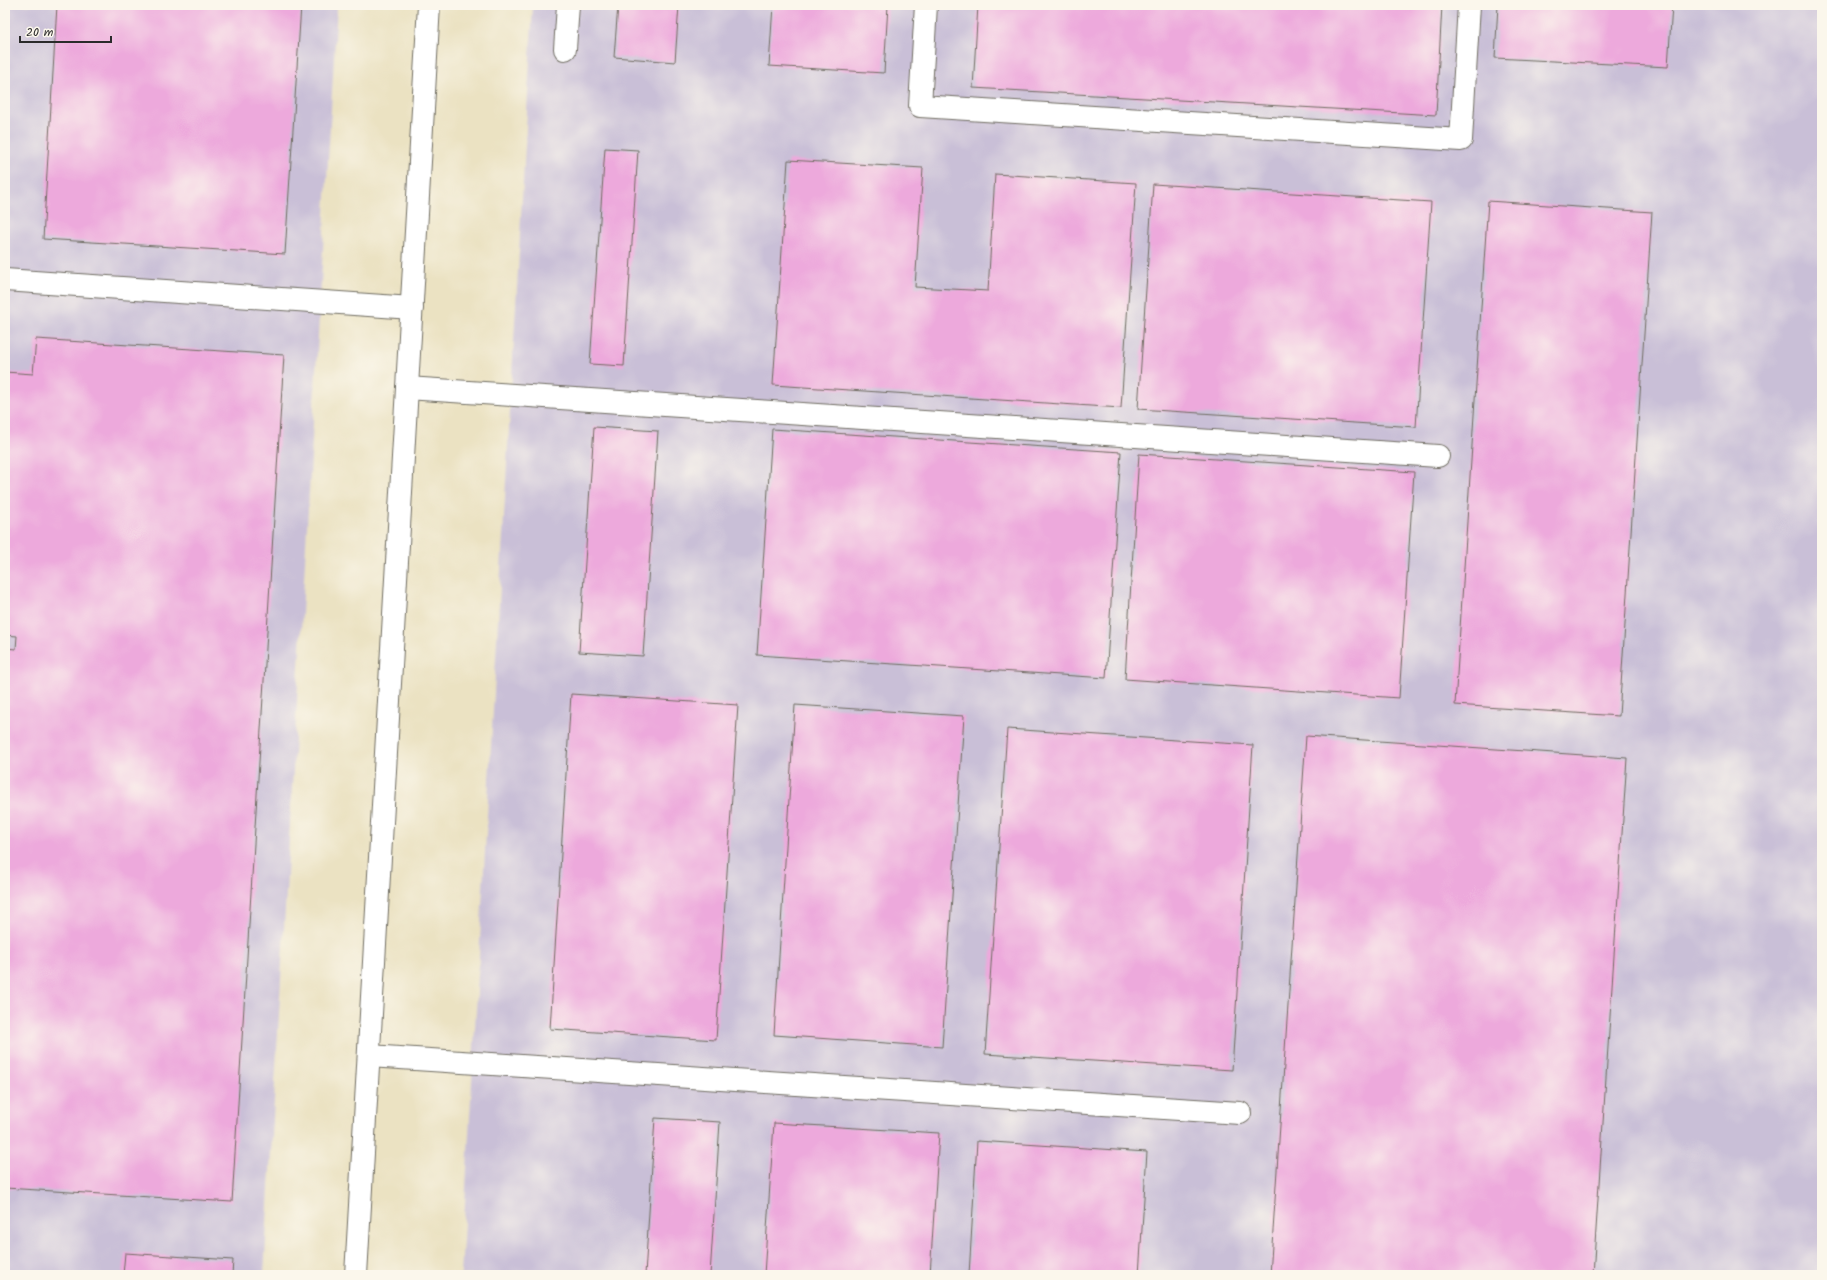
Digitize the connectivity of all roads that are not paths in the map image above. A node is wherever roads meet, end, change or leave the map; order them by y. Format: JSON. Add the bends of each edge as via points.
{"nodes":[{"id":1,"x":429,"y":5,"type":"edge"},
{"id":2,"x":568,"y":5,"type":"edge"},
{"id":3,"x":926,"y":5,"type":"edge"},
{"id":4,"x":1469,"y":5,"type":"edge"},
{"id":5,"x":565,"y":49,"type":"dead end"},
{"id":6,"x":5,"y":280,"type":"edge"},
{"id":7,"x":412,"y":308,"type":"junction"},
{"id":8,"x":407,"y":388,"type":"junction"},
{"id":9,"x":1438,"y":456,"type":"dead end"},
{"id":10,"x":369,"y":1056,"type":"junction"},
{"id":11,"x":1240,"y":1113,"type":"dead end"},
{"id":12,"x":356,"y":1275,"type":"edge"}],
"edges":[{"from":1,"to":7,"type":"street"},
{"from":2,"to":5,"type":"street"},
{"from":3,"to":4,"type":"street","via":[[920,106],[1461,140]]},
{"from":6,"to":7,"type":"street"},
{"from":7,"to":8,"type":"street"},
{"from":8,"to":9,"type":"street"},
{"from":8,"to":10,"type":"street"},
{"from":10,"to":11,"type":"street"},
{"from":10,"to":12,"type":"street"}]}
